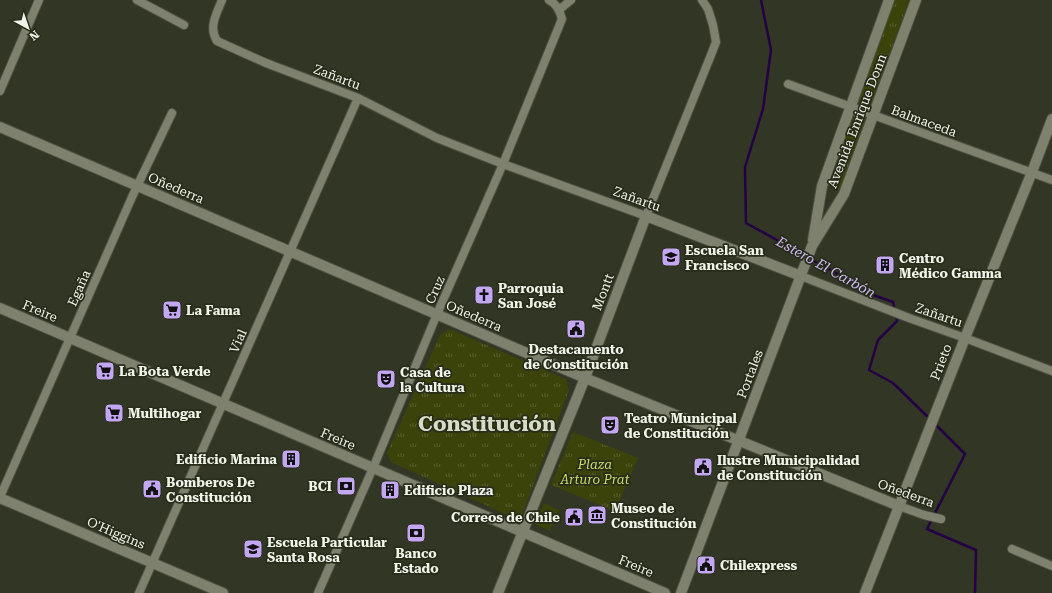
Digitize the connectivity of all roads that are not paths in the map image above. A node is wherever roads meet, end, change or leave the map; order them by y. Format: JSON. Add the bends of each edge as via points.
{"nodes":[{"id":1,"x":39,"y":0,"type":"edge"},
{"id":2,"x":137,"y":0,"type":"edge"},
{"id":3,"x":222,"y":0,"type":"edge"},
{"id":4,"x":549,"y":0,"type":"edge"},
{"id":5,"x":571,"y":0,"type":"edge"},
{"id":6,"x":702,"y":0,"type":"edge"},
{"id":7,"x":889,"y":0,"type":"edge"},
{"id":8,"x":916,"y":0,"type":"edge"},
{"id":9,"x":559,"y":10,"type":"junction"},
{"id":10,"x":184,"y":25,"type":"dead end"},
{"id":11,"x":788,"y":84,"type":"dead end"},
{"id":12,"x":0,"y":91,"type":"edge"},
{"id":13,"x":358,"y":98,"type":"junction"},
{"id":14,"x":851,"y":107,"type":"junction"},
{"id":15,"x":172,"y":113,"type":"dead end"},
{"id":16,"x":873,"y":115,"type":"junction"},
{"id":17,"x":1052,"y":119,"type":"edge"},
{"id":18,"x":0,"y":127,"type":"edge"},
{"id":19,"x":503,"y":164,"type":"junction"},
{"id":20,"x":1032,"y":172,"type":"junction"},
{"id":21,"x":1052,"y":180,"type":"edge"},
{"id":22,"x":137,"y":186,"type":"junction"},
{"id":23,"x":819,"y":200,"type":"junction"},
{"id":24,"x":835,"y":208,"type":"junction"},
{"id":25,"x":646,"y":216,"type":"junction"},
{"id":26,"x":812,"y":246,"type":"junction"},
{"id":27,"x":290,"y":251,"type":"junction"},
{"id":28,"x":803,"y":272,"type":"junction"},
{"id":29,"x":0,"y":308,"type":"edge"},
{"id":30,"x":437,"y":314,"type":"junction"},
{"id":31,"x":70,"y":338,"type":"junction"},
{"id":32,"x":965,"y":338,"type":"junction"},
{"id":33,"x":1052,"y":371,"type":"edge"},
{"id":34,"x":585,"y":378,"type":"junction"},
{"id":35,"x":223,"y":403,"type":"junction"},
{"id":36,"x":739,"y":440,"type":"junction"},
{"id":37,"x":373,"y":468,"type":"junction"},
{"id":38,"x":0,"y":497,"type":"edge"},
{"id":39,"x":899,"y":506,"type":"junction"},
{"id":40,"x":941,"y":518,"type":"dead end"},
{"id":41,"x":523,"y":532,"type":"junction"},
{"id":42,"x":1012,"y":549,"type":"dead end"},
{"id":43,"x":152,"y":563,"type":"junction"},
{"id":44,"x":1052,"y":566,"type":"edge"},
{"id":45,"x":139,"y":593,"type":"edge"},
{"id":46,"x":223,"y":593,"type":"edge"},
{"id":47,"x":318,"y":593,"type":"edge"},
{"id":48,"x":498,"y":593,"type":"edge"},
{"id":49,"x":665,"y":593,"type":"edge"},
{"id":50,"x":681,"y":593,"type":"edge"},
{"id":51,"x":865,"y":593,"type":"edge"}],
"edges":[{"from":1,"to":12,"type":"street"},
{"from":2,"to":10,"type":"street"},
{"from":3,"to":13,"type":"street","name":"Zañartu","via":[[213,25],[218,41],[266,63]]},
{"from":4,"to":9,"type":"street"},
{"from":5,"to":9,"type":"street"},
{"from":6,"to":25,"type":"street","name":"Montt","via":[[708,9],[716,42]]},
{"from":7,"to":14,"type":"street","name":"Avenida Enrique Donn"},
{"from":8,"to":16,"type":"street","name":"Avenida Enrique Donn"},
{"from":9,"to":19,"type":"street","name":"Cruz","via":[[562,19]]},
{"from":11,"to":14,"type":"street","name":"Balmaceda"},
{"from":13,"to":19,"type":"street","name":"Zañartu","via":[[437,138]]},
{"from":13,"to":27,"type":"street","name":"Vial"},
{"from":14,"to":16,"type":"street","name":"Balmaceda"},
{"from":14,"to":23,"type":"street","name":"Avenida Enrique Donn"},
{"from":15,"to":22,"type":"street","name":"Egaña"},
{"from":16,"to":20,"type":"street","name":"Balmaceda"},
{"from":16,"to":24,"type":"street","name":"Avenida Enrique Donn","via":[[844,194]]},
{"from":17,"to":20,"type":"street","name":"Prieto"},
{"from":18,"to":22,"type":"street","name":"Oñederra"},
{"from":19,"to":25,"type":"street","name":"Zañartu"},
{"from":19,"to":30,"type":"street","name":"Cruz"},
{"from":20,"to":21,"type":"street","name":"Balmaceda"},
{"from":20,"to":32,"type":"street","name":"Prieto"},
{"from":22,"to":27,"type":"street","name":"Oñederra"},
{"from":22,"to":31,"type":"street","name":"Egaña"},
{"from":23,"to":24,"type":"street","via":[[826,209]]},
{"from":23,"to":26,"type":"street","name":"Avenida Enrique Donn"},
{"from":24,"to":26,"type":"street","name":"Avenida Enrique Donn"},
{"from":25,"to":28,"type":"street","name":"Zañartu"},
{"from":25,"to":34,"type":"street","name":"Montt"},
{"from":26,"to":28,"type":"street","name":"Avenida Enrique Donn"},
{"from":27,"to":30,"type":"street","name":"Oñederra"},
{"from":27,"to":35,"type":"street","name":"Vial"},
{"from":28,"to":32,"type":"street","name":"Zañartu","via":[[889,310]]},
{"from":28,"to":36,"type":"street","name":"Portales"},
{"from":29,"to":31,"type":"street","name":"Freire"},
{"from":30,"to":34,"type":"street","name":"Oñederra"},
{"from":30,"to":37,"type":"street","name":"Cruz"},
{"from":31,"to":35,"type":"street","name":"Freire"},
{"from":31,"to":38,"type":"street","name":"Egaña"},
{"from":32,"to":33,"type":"street","name":"Zañartu"},
{"from":32,"to":39,"type":"street","name":"Prieto"},
{"from":34,"to":36,"type":"street","name":"Oñederra"},
{"from":34,"to":41,"type":"street","name":"Montt"},
{"from":35,"to":37,"type":"street","name":"Freire"},
{"from":35,"to":43,"type":"street","name":"Vial"},
{"from":36,"to":39,"type":"street","name":"Oñederra"},
{"from":36,"to":50,"type":"street","name":"Portales"},
{"from":37,"to":41,"type":"street","name":"Freire"},
{"from":37,"to":47,"type":"street","name":"Cruz"},
{"from":38,"to":43,"type":"street","name":"O'Higgins"},
{"from":39,"to":40,"type":"street","name":"Oñederra"},
{"from":39,"to":51,"type":"street","name":"Prieto"},
{"from":41,"to":48,"type":"street","name":"Montt"},
{"from":41,"to":49,"type":"street","name":"Freire"},
{"from":42,"to":44,"type":"street"},
{"from":43,"to":45,"type":"street","name":"Vial"},
{"from":43,"to":46,"type":"street","name":"O'Higgins"}]}
